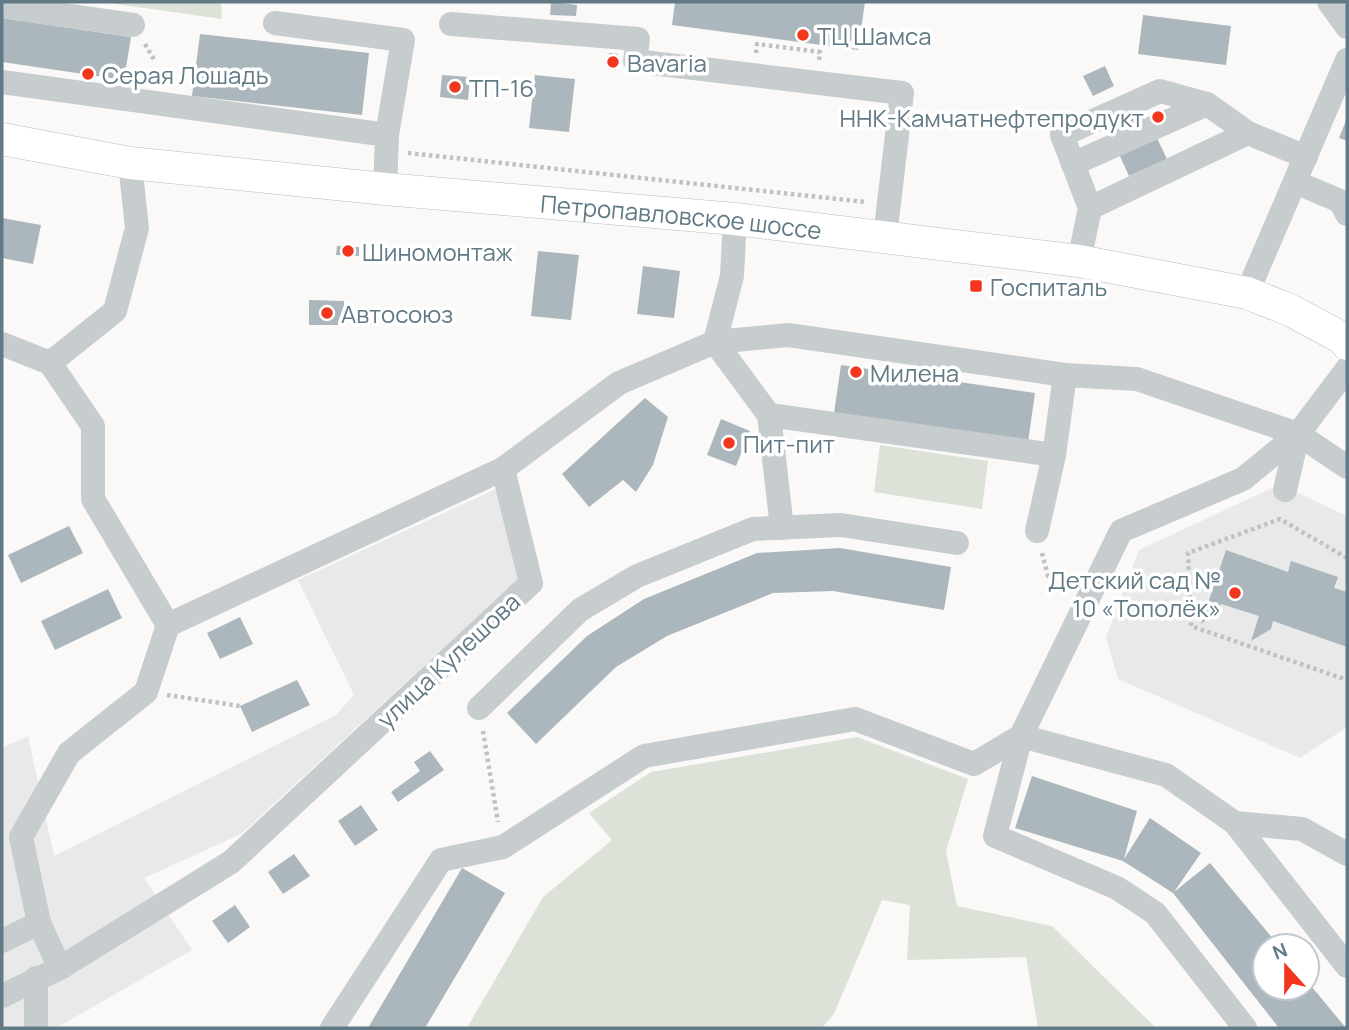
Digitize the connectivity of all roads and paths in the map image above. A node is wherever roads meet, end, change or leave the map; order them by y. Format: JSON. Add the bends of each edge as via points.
{"nodes":[{"id":1,"x":1329,"y":2,"type":"edge"},
{"id":2,"x":2,"y":6,"type":"edge"},
{"id":3,"x":275,"y":23,"type":"dead end"},
{"id":4,"x":451,"y":24,"type":"dead end"},
{"id":5,"x":133,"y":25,"type":"dead end"},
{"id":6,"x":1347,"y":27,"type":"edge"},
{"id":7,"x":1347,"y":60,"type":"edge"},
{"id":8,"x":2,"y":82,"type":"edge"},
{"id":9,"x":1341,"y":92,"type":"edge"},
{"id":10,"x":1248,"y":133,"type":"junction"},
{"id":11,"x":2,"y":139,"type":"edge"},
{"id":12,"x":387,"y":143,"type":"junction"},
{"id":13,"x":1306,"y":157,"type":"junction"},
{"id":14,"x":130,"y":163,"type":"junction"},
{"id":15,"x":1295,"y":182,"type":"junction"},
{"id":16,"x":385,"y":189,"type":"junction"},
{"id":17,"x":869,"y":202,"type":"dead end"},
{"id":18,"x":1090,"y":208,"type":"junction"},
{"id":19,"x":1347,"y":214,"type":"edge"},
{"id":20,"x":735,"y":219,"type":"junction"},
{"id":21,"x":885,"y":236,"type":"junction"},
{"id":22,"x":1079,"y":261,"type":"junction"},
{"id":23,"x":1247,"y":293,"type":"junction"},
{"id":24,"x":715,"y":342,"type":"junction"},
{"id":25,"x":2,"y":344,"type":"edge"},
{"id":26,"x":1347,"y":344,"type":"edge"},
{"id":27,"x":50,"y":363,"type":"junction"},
{"id":28,"x":1347,"y":369,"type":"edge"},
{"id":29,"x":1065,"y":375,"type":"junction"},
{"id":30,"x":769,"y":415,"type":"junction"},
{"id":31,"x":1298,"y":434,"type":"junction"},
{"id":32,"x":1054,"y":455,"type":"junction"},
{"id":33,"x":1347,"y":467,"type":"edge"},
{"id":34,"x":503,"y":469,"type":"junction"},
{"id":35,"x":1285,"y":491,"type":"dead end"},
{"id":36,"x":782,"y":528,"type":"junction"},
{"id":37,"x":1037,"y":531,"type":"joint"},
{"id":38,"x":957,"y":543,"type":"dead end"},
{"id":39,"x":1347,"y":558,"type":"edge"},
{"id":40,"x":1089,"y":596,"type":"junction"},
{"id":41,"x":168,"y":625,"type":"junction"},
{"id":42,"x":1347,"y":680,"type":"edge"},
{"id":43,"x":146,"y":692,"type":"junction"},
{"id":44,"x":240,"y":706,"type":"dead end"},
{"id":45,"x":479,"y":708,"type":"joint"},
{"id":46,"x":1020,"y":736,"type":"junction"},
{"id":47,"x":1235,"y":822,"type":"junction"},
{"id":48,"x":11,"y":842,"type":"edge"},
{"id":49,"x":502,"y":847,"type":"junction"},
{"id":50,"x":1347,"y":854,"type":"edge"},
{"id":51,"x":39,"y":923,"type":"junction"},
{"id":52,"x":2,"y":941,"type":"edge"},
{"id":53,"x":1347,"y":965,"type":"edge"},
{"id":54,"x":60,"y":968,"type":"junction"},
{"id":55,"x":36,"y":978,"type":"junction"},
{"id":56,"x":2,"y":996,"type":"edge"},
{"id":57,"x":36,"y":1028,"type":"edge"},
{"id":58,"x":331,"y":1028,"type":"edge"},
{"id":59,"x":1245,"y":1028,"type":"edge"}],
"edges":[{"from":1,"to":6,"type":"street"},
{"from":2,"to":5,"type":"street"},
{"from":3,"to":12,"type":"street","via":[[402,40]]},
{"from":4,"to":21,"type":"street","via":[[638,39],[635,61],[902,93]]},
{"from":7,"to":9,"type":"street"},
{"from":8,"to":12,"type":"street"},
{"from":9,"to":13,"type":"street"},
{"from":10,"to":13,"type":"street"},
{"from":10,"to":18,"type":"street"},
{"from":10,"to":18,"type":"street","via":[[1207,104],[1160,91],[1062,135]]},
{"from":11,"to":14,"type":"main road","name":"Петропавловское шоссе"},
{"from":12,"to":16,"type":"street"},
{"from":12,"to":17,"type":"path"},
{"from":13,"to":15,"type":"street"},
{"from":14,"to":16,"type":"main road","name":"Петропавловское шоссе"},
{"from":14,"to":27,"type":"street","via":[[137,228],[115,311]]},
{"from":15,"to":19,"type":"street","via":[[1340,201]]},
{"from":15,"to":23,"type":"street"},
{"from":16,"to":20,"type":"main road","name":"Петропавловское шоссе"},
{"from":18,"to":22,"type":"street"},
{"from":20,"to":21,"type":"main road","name":"Петропавловское шоссе"},
{"from":20,"to":24,"type":"street","via":[[732,276]]},
{"from":21,"to":22,"type":"main road","name":"Петропавловское шоссе"},
{"from":22,"to":23,"type":"main road","name":"Петропавловское шоссе"},
{"from":23,"to":26,"type":"main road","name":"Петропавловское шоссе","via":[[1290,310]]},
{"from":24,"to":29,"type":"street","via":[[788,335]]},
{"from":24,"to":30,"type":"street"},
{"from":24,"to":34,"type":"street","via":[[619,383]]},
{"from":25,"to":27,"type":"street"},
{"from":27,"to":41,"type":"street","via":[[93,426],[93,499]]},
{"from":28,"to":31,"type":"street"},
{"from":29,"to":31,"type":"street","via":[[1137,379]]},
{"from":29,"to":32,"type":"street"},
{"from":30,"to":32,"type":"street"},
{"from":30,"to":36,"type":"street"},
{"from":31,"to":33,"type":"street"},
{"from":31,"to":35,"type":"street"},
{"from":31,"to":40,"type":"street","via":[[1242,479],[1121,531]]},
{"from":32,"to":37,"type":"street"},
{"from":34,"to":41,"type":"street"},
{"from":34,"to":54,"type":"street","name":"улица Кулешова","via":[[531,583],[231,862]]},
{"from":36,"to":38,"type":"street","via":[[841,525]]},
{"from":36,"to":45,"type":"street","via":[[753,529],[637,576],[580,610]]},
{"from":37,"to":40,"type":"path","via":[[1048,576]]},
{"from":39,"to":42,"type":"path","via":[[1280,519],[1188,552],[1191,626]]},
{"from":40,"to":46,"type":"street"},
{"from":41,"to":43,"type":"street"},
{"from":43,"to":44,"type":"path"},
{"from":43,"to":48,"type":"street","via":[[69,752]]},
{"from":45,"to":49,"type":"path"},
{"from":46,"to":47,"type":"street","via":[[1166,775]]},
{"from":46,"to":49,"type":"street","via":[[974,764],[855,719],[644,756]]},
{"from":46,"to":59,"type":"street","via":[[995,836],[1117,888],[1155,914]]},
{"from":47,"to":50,"type":"street","via":[[1303,829]]},
{"from":47,"to":53,"type":"street"},
{"from":48,"to":51,"type":"street"},
{"from":49,"to":58,"type":"street","via":[[441,860]]},
{"from":51,"to":52,"type":"street"},
{"from":51,"to":54,"type":"street"},
{"from":54,"to":55,"type":"street","name":"улица Кулешова"},
{"from":55,"to":56,"type":"street","name":"улица Кулешова"},
{"from":55,"to":57,"type":"street"}]}
